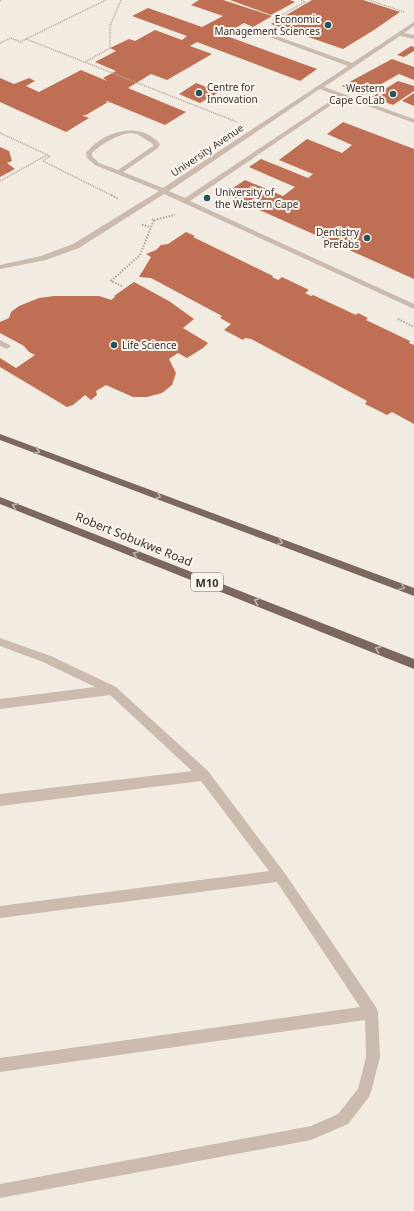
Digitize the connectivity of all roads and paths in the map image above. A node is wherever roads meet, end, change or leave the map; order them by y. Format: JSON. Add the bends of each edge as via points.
{"nodes":[{"id":1,"x":106,"y":0,"type":"edge"},
{"id":2,"x":122,"y":0,"type":"edge"},
{"id":3,"x":369,"y":0,"type":"edge"},
{"id":4,"x":407,"y":13,"type":"dead end"},
{"id":5,"x":414,"y":24,"type":"edge"},
{"id":6,"x":266,"y":34,"type":"dead end"},
{"id":7,"x":399,"y":34,"type":"junction"},
{"id":8,"x":414,"y":37,"type":"edge"},
{"id":9,"x":26,"y":39,"type":"junction"},
{"id":10,"x":0,"y":43,"type":"edge"},
{"id":11,"x":85,"y":62,"type":"junction"},
{"id":12,"x":352,"y":65,"type":"junction"},
{"id":13,"x":320,"y":87,"type":"junction"},
{"id":14,"x":343,"y":95,"type":"junction"},
{"id":15,"x":414,"y":121,"type":"edge"},
{"id":16,"x":242,"y":124,"type":"dead end"},
{"id":17,"x":0,"y":133,"type":"edge"},
{"id":18,"x":47,"y":155,"type":"junction"},
{"id":19,"x":118,"y":173,"type":"junction"},
{"id":20,"x":0,"y":181,"type":"edge"},
{"id":21,"x":164,"y":191,"type":"junction"},
{"id":22,"x":185,"y":201,"type":"junction"},
{"id":23,"x":134,"y":210,"type":"junction"},
{"id":24,"x":0,"y":267,"type":"edge"},
{"id":25,"x":122,"y":286,"type":"dead end"},
{"id":26,"x":414,"y":307,"type":"edge"},
{"id":27,"x":0,"y":437,"type":"edge"},
{"id":28,"x":0,"y":500,"type":"edge"},
{"id":29,"x":414,"y":592,"type":"edge"},
{"id":30,"x":0,"y":642,"type":"edge"},
{"id":31,"x":414,"y":664,"type":"edge"},
{"id":32,"x":112,"y":690,"type":"junction"},
{"id":33,"x":0,"y":704,"type":"edge"},
{"id":34,"x":204,"y":775,"type":"junction"},
{"id":35,"x":0,"y":800,"type":"edge"},
{"id":36,"x":280,"y":876,"type":"junction"},
{"id":37,"x":0,"y":912,"type":"edge"},
{"id":38,"x":371,"y":1012,"type":"junction"},
{"id":39,"x":0,"y":1065,"type":"edge"},
{"id":40,"x":0,"y":1191,"type":"edge"}],
"edges":[{"from":1,"to":9,"type":"path"},
{"from":2,"to":11,"type":"path","via":[[110,26],[110,48]]},
{"from":3,"to":4,"type":"path"},
{"from":5,"to":7,"type":"lane","name":"University Avenue"},
{"from":6,"to":12,"type":"lane"},
{"from":7,"to":8,"type":"lane"},
{"from":7,"to":12,"type":"lane","name":"University Avenue"},
{"from":9,"to":10,"type":"path","via":[[21,42],[11,38]]},
{"from":9,"to":11,"type":"path"},
{"from":11,"to":16,"type":"path"},
{"from":12,"to":13,"type":"lane","name":"University Avenue"},
{"from":13,"to":14,"type":"lane"},
{"from":13,"to":21,"type":"lane","name":"University Avenue"},
{"from":14,"to":15,"type":"lane"},
{"from":14,"to":22,"type":"lane"},
{"from":17,"to":18,"type":"path"},
{"from":18,"to":20,"type":"path"},
{"from":18,"to":23,"type":"path","via":[[50,156],[43,161],[126,203],[123,205]]},
{"from":19,"to":19,"type":"lane","via":[[97,164],[90,157],[92,148],[126,131],[139,133],[157,144],[153,150]]},
{"from":19,"to":21,"type":"lane"},
{"from":21,"to":22,"type":"lane"},
{"from":21,"to":23,"type":"lane","name":"University Avenue"},
{"from":22,"to":26,"type":"lane"},
{"from":23,"to":24,"type":"lane","name":"University Avenue","via":[[76,246],[43,258]]},
{"from":23,"to":25,"type":"path","via":[[154,220],[140,255],[111,281]]},
{"from":27,"to":29,"type":"main road","one_way":true},
{"from":31,"to":28,"type":"main road","name":"Robert Sobukwe Road","number":"M10","one_way":true},
{"from":30,"to":32,"type":"lane","via":[[47,659]]},
{"from":32,"to":33,"type":"lane"},
{"from":32,"to":34,"type":"lane"},
{"from":34,"to":35,"type":"lane"},
{"from":34,"to":36,"type":"lane"},
{"from":36,"to":37,"type":"lane"},
{"from":36,"to":38,"type":"lane"},
{"from":38,"to":39,"type":"lane"},
{"from":38,"to":40,"type":"lane","via":[[372,1057],[364,1092],[343,1119],[311,1133]]}]}
